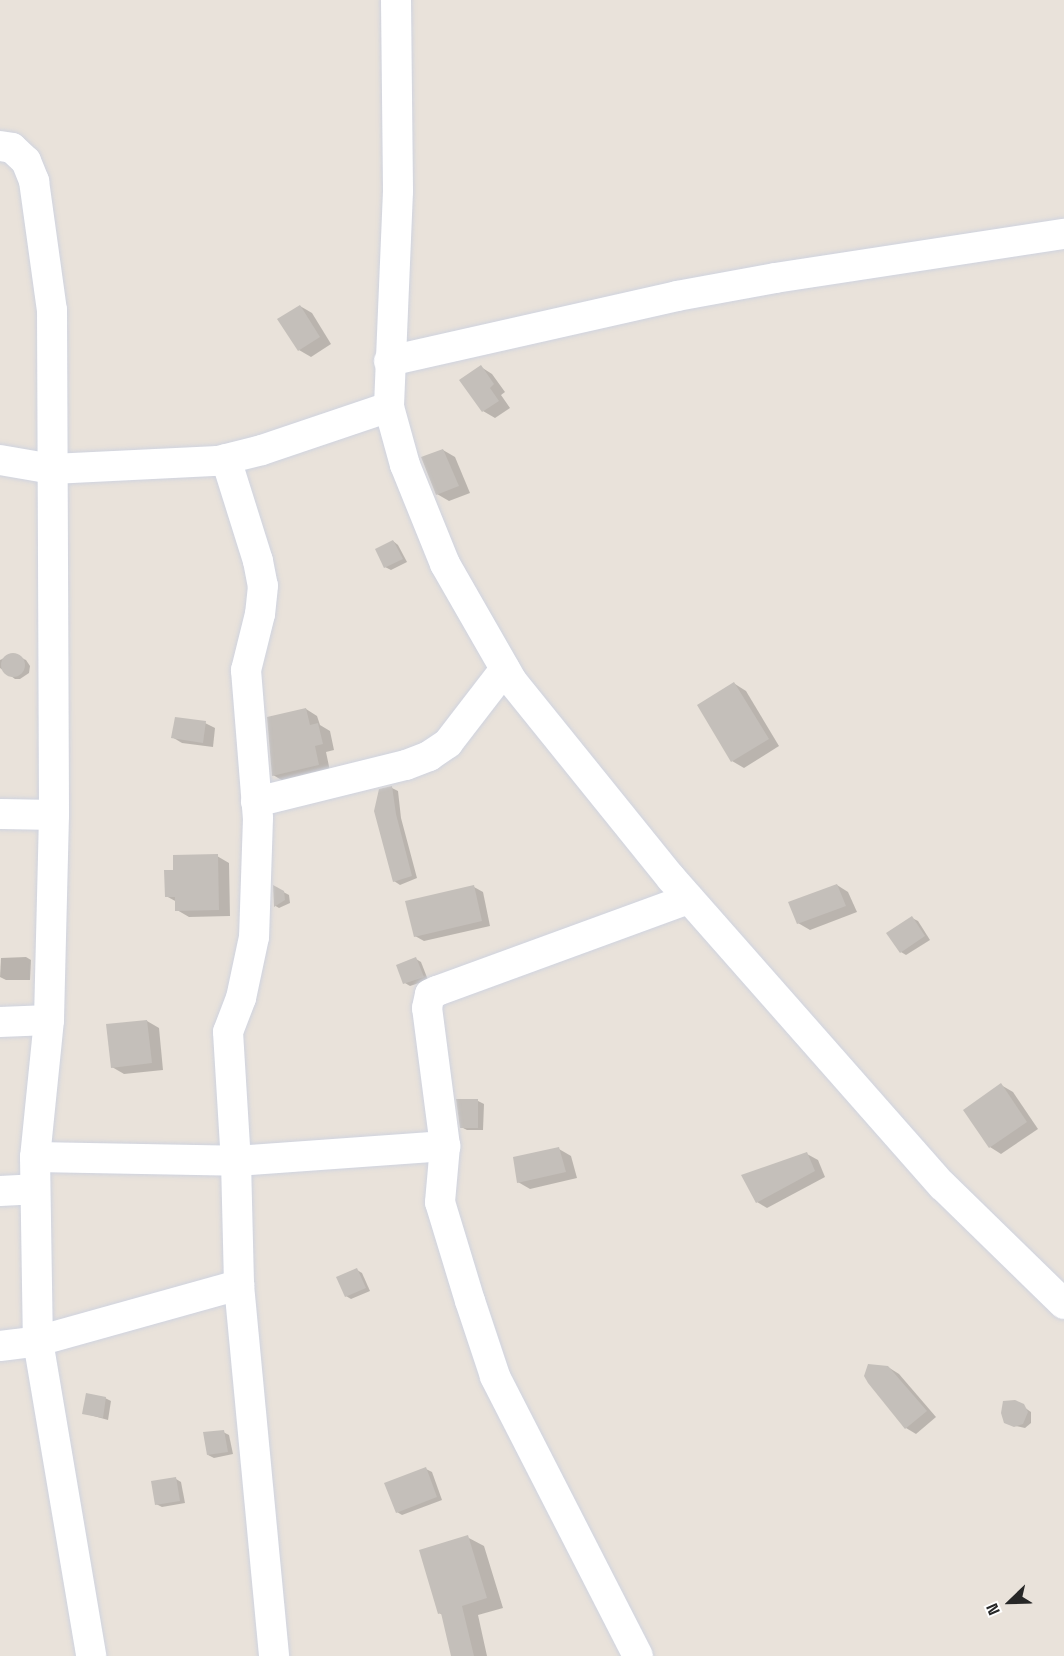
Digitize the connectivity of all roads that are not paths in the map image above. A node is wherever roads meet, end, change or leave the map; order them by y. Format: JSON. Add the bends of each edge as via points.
{"nodes":[{"id":1,"x":396,"y":0,"type":"edge"},
{"id":2,"x":0,"y":146,"type":"edge"},
{"id":3,"x":1064,"y":234,"type":"edge"},
{"id":4,"x":389,"y":361,"type":"junction"},
{"id":5,"x":389,"y":407,"type":"junction"},
{"id":6,"x":226,"y":459,"type":"junction"},
{"id":7,"x":0,"y":460,"type":"edge"},
{"id":8,"x":52,"y":469,"type":"junction"},
{"id":9,"x":505,"y":669,"type":"junction"},
{"id":10,"x":256,"y":802,"type":"junction"},
{"id":11,"x":0,"y":814,"type":"edge"},
{"id":12,"x":54,"y":815,"type":"junction"},
{"id":13,"x":689,"y":899,"type":"junction"},
{"id":14,"x":50,"y":1020,"type":"junction"},
{"id":15,"x":0,"y":1022,"type":"edge"},
{"id":16,"x":445,"y":1146,"type":"junction"},
{"id":17,"x":35,"y":1158,"type":"junction"},
{"id":18,"x":236,"y":1161,"type":"junction"},
{"id":19,"x":34,"y":1189,"type":"junction"},
{"id":20,"x":0,"y":1191,"type":"edge"},
{"id":21,"x":239,"y":1285,"type":"junction"},
{"id":22,"x":1064,"y":1305,"type":"edge"},
{"id":23,"x":38,"y":1341,"type":"junction"},
{"id":24,"x":0,"y":1346,"type":"edge"},
{"id":25,"x":86,"y":1650,"type":"edge"},
{"id":26,"x":274,"y":1656,"type":"edge"},
{"id":27,"x":638,"y":1656,"type":"edge"}],
"edges":[{"from":1,"to":4,"type":"street","via":[[398,191]]},
{"from":2,"to":8,"type":"street","via":[[12,148],[26,161],[34,181],[52,310]]},
{"from":3,"to":4,"type":"street","via":[[677,296]]},
{"from":4,"to":5,"type":"street"},
{"from":5,"to":6,"type":"street"},
{"from":5,"to":9,"type":"street","via":[[405,465],[445,564]]},
{"from":6,"to":8,"type":"street"},
{"from":6,"to":10,"type":"street","via":[[263,586],[246,670]]},
{"from":7,"to":8,"type":"street"},
{"from":8,"to":12,"type":"street"},
{"from":9,"to":10,"type":"street","via":[[448,743],[429,756]]},
{"from":9,"to":13,"type":"street"},
{"from":10,"to":18,"type":"street","via":[[254,937],[241,998],[228,1032]]},
{"from":11,"to":12,"type":"street"},
{"from":12,"to":14,"type":"street"},
{"from":13,"to":16,"type":"street","via":[[430,994],[427,1008]]},
{"from":13,"to":22,"type":"street","via":[[943,1186]]},
{"from":14,"to":15,"type":"street"},
{"from":14,"to":17,"type":"street"},
{"from":16,"to":18,"type":"street"},
{"from":16,"to":27,"type":"street","via":[[441,1211],[495,1376]]},
{"from":17,"to":18,"type":"street"},
{"from":17,"to":19,"type":"street"},
{"from":18,"to":21,"type":"street"},
{"from":19,"to":20,"type":"street"},
{"from":19,"to":23,"type":"street"},
{"from":21,"to":23,"type":"street"},
{"from":21,"to":26,"type":"street"},
{"from":23,"to":24,"type":"street"},
{"from":23,"to":25,"type":"street"}]}
